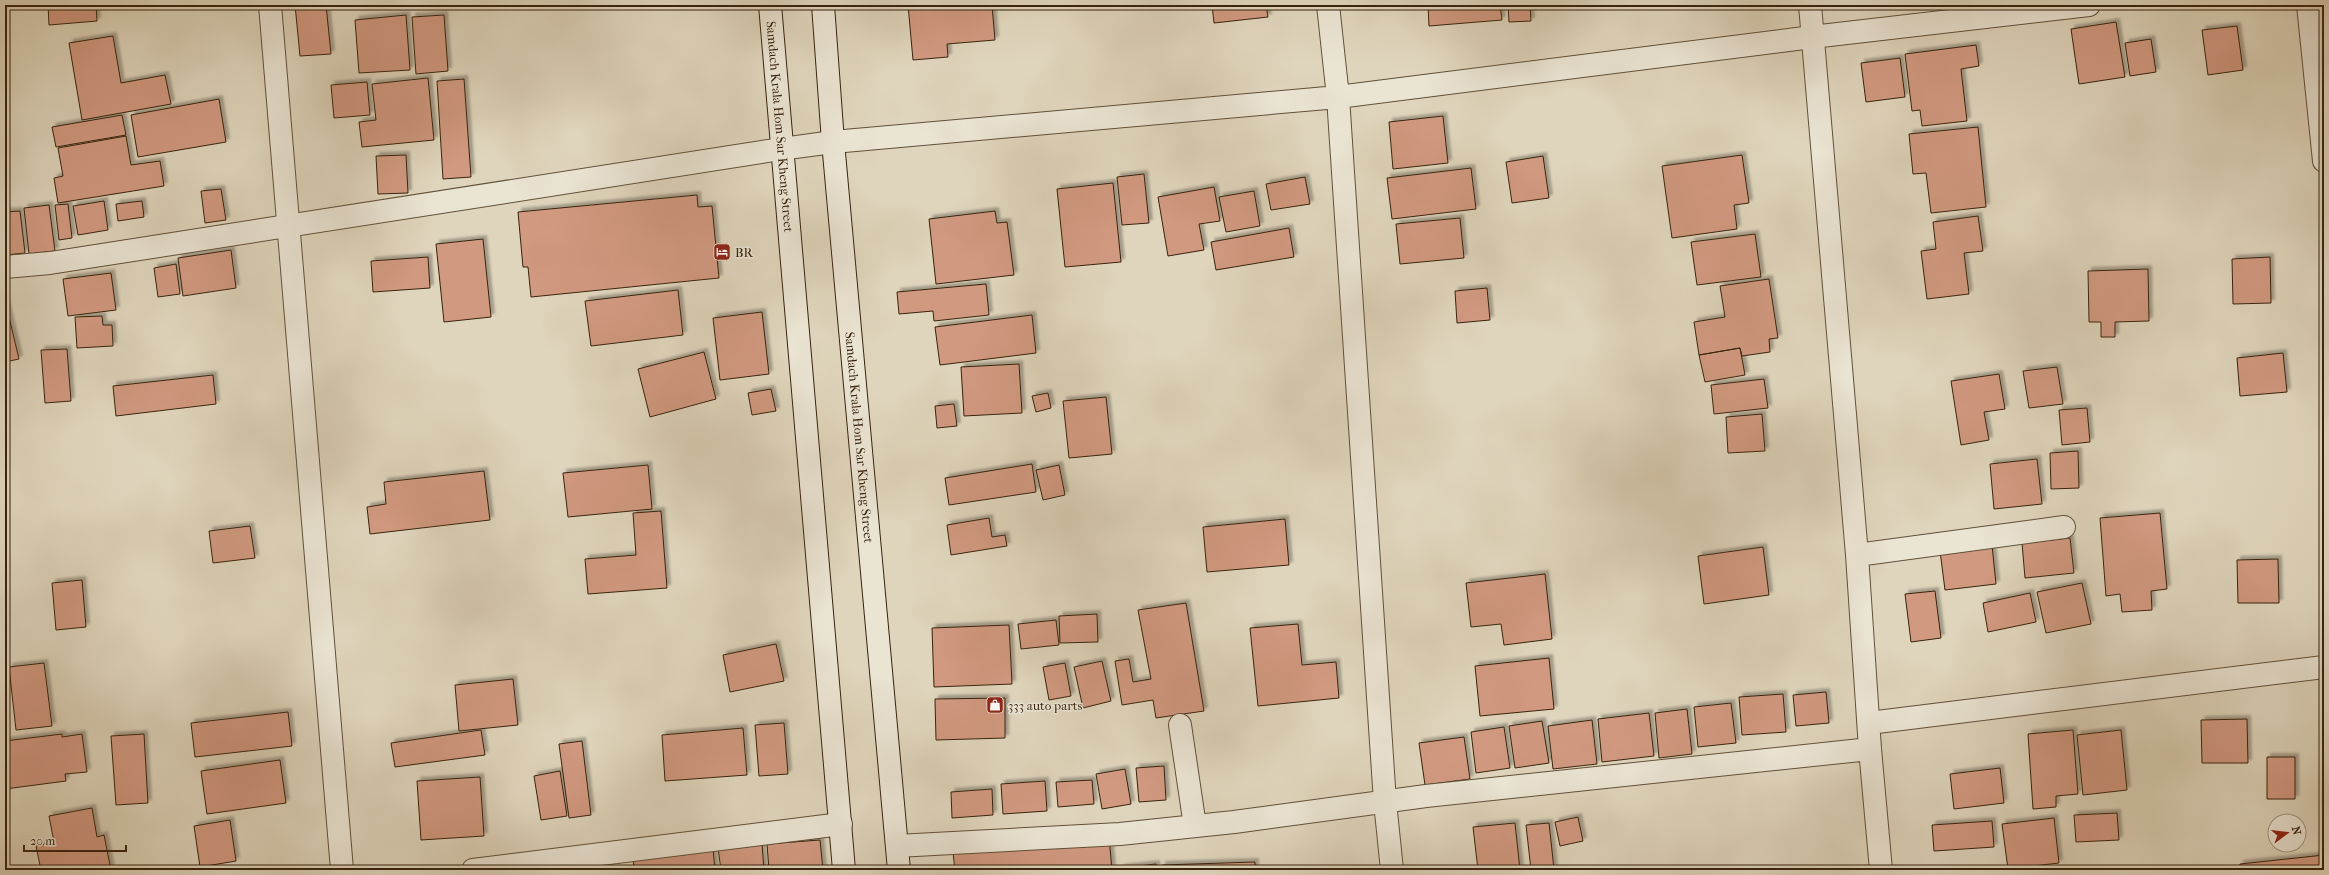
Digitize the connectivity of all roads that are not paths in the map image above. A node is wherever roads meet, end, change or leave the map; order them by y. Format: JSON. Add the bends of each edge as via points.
{"nodes":[{"id":1,"x":270,"y":5,"type":"edge"},
{"id":2,"x":770,"y":5,"type":"edge"},
{"id":3,"x":823,"y":5,"type":"edge"},
{"id":4,"x":1328,"y":5,"type":"edge"},
{"id":5,"x":1810,"y":5,"type":"edge"},
{"id":6,"x":2089,"y":5,"type":"edge"},
{"id":7,"x":2308,"y":5,"type":"edge"},
{"id":8,"x":1812,"y":37,"type":"junction"},
{"id":9,"x":1338,"y":97,"type":"junction"},
{"id":10,"x":834,"y":142,"type":"junction"},
{"id":11,"x":781,"y":149,"type":"junction"},
{"id":12,"x":2324,"y":161,"type":"edge"},
{"id":13,"x":287,"y":226,"type":"junction"},
{"id":14,"x":5,"y":267,"type":"edge"},
{"id":15,"x":2064,"y":527,"type":"dead end"},
{"id":16,"x":1857,"y":555,"type":"junction"},
{"id":17,"x":2324,"y":667,"type":"edge"},
{"id":18,"x":1869,"y":723,"type":"junction"},
{"id":19,"x":1180,"y":724,"type":"dead end"},
{"id":20,"x":1870,"y":749,"type":"junction"},
{"id":21,"x":1385,"y":802,"type":"junction"},
{"id":22,"x":840,"y":824,"type":"junction"},
{"id":23,"x":1195,"y":826,"type":"junction"},
{"id":24,"x":897,"y":846,"type":"junction"},
{"id":25,"x":342,"y":870,"type":"edge"},
{"id":26,"x":473,"y":870,"type":"edge"},
{"id":27,"x":844,"y":870,"type":"edge"},
{"id":28,"x":899,"y":870,"type":"edge"},
{"id":29,"x":1392,"y":870,"type":"edge"},
{"id":30,"x":1881,"y":870,"type":"edge"}],
"edges":[{"from":1,"to":13,"type":"street"},
{"from":2,"to":11,"type":"street","name":"Samdach Krala Hom Sar Kheng Street"},
{"from":3,"to":10,"type":"street","name":"Samdach Krala Hom Sar Kheng Street"},
{"from":4,"to":9,"type":"street"},
{"from":5,"to":8,"type":"street"},
{"from":6,"to":8,"type":"street"},
{"from":7,"to":12,"type":"street"},
{"from":8,"to":9,"type":"street"},
{"from":8,"to":16,"type":"street"},
{"from":9,"to":10,"type":"street"},
{"from":9,"to":21,"type":"street"},
{"from":10,"to":11,"type":"street"},
{"from":10,"to":24,"type":"street","name":"Samdach Krala Hom Sar Kheng Street"},
{"from":11,"to":13,"type":"street"},
{"from":11,"to":22,"type":"street","name":"Samdach Krala Hom Sar Kheng Street"},
{"from":13,"to":14,"type":"street","via":[[50,263]]},
{"from":13,"to":25,"type":"street"},
{"from":15,"to":16,"type":"street"},
{"from":16,"to":18,"type":"street"},
{"from":17,"to":18,"type":"street"},
{"from":18,"to":20,"type":"street"},
{"from":19,"to":23,"type":"street"},
{"from":20,"to":21,"type":"street"},
{"from":20,"to":30,"type":"street"},
{"from":21,"to":23,"type":"street"},
{"from":21,"to":29,"type":"street"},
{"from":22,"to":26,"type":"street"},
{"from":22,"to":27,"type":"street","name":"Samdach Krala Hom Sar Kheng Street"},
{"from":23,"to":24,"type":"street","via":[[1120,834]]},
{"from":24,"to":28,"type":"street","name":"Samdach Krala Hom Sar Kheng Street"}]}
